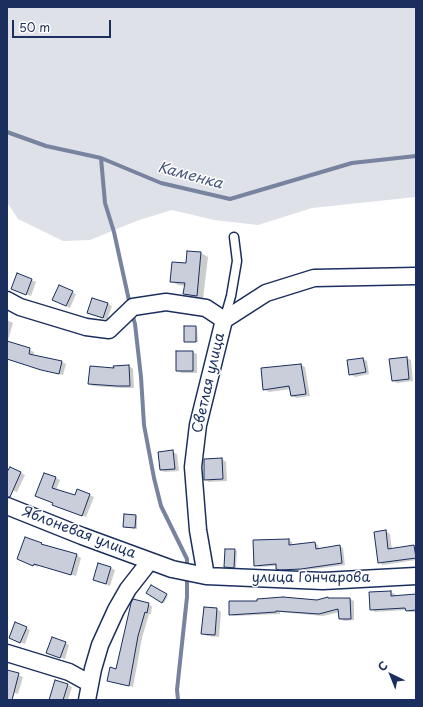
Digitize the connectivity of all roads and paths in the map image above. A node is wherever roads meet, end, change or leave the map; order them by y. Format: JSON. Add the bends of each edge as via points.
{"nodes":[{"id":1,"x":234,"y":236,"type":"dead end"},
{"id":2,"x":416,"y":276,"type":"edge"},
{"id":3,"x":7,"y":300,"type":"edge"},
{"id":4,"x":224,"y":320,"type":"junction"},
{"id":5,"x":7,"y":506,"type":"edge"},
{"id":6,"x":150,"y":560,"type":"junction"},
{"id":7,"x":172,"y":569,"type":"joint"},
{"id":8,"x":199,"y":574,"type":"junction"},
{"id":9,"x":416,"y":576,"type":"edge"},
{"id":10,"x":7,"y":653,"type":"edge"},
{"id":11,"x":89,"y":683,"type":"junction"},
{"id":12,"x":87,"y":700,"type":"edge"}],
"edges":[{"from":1,"to":4,"type":"lane","via":[[237,262]]},
{"from":2,"to":4,"type":"street","name":"Светлая улица","via":[[314,278],[266,293]]},
{"from":3,"to":4,"type":"street","via":[[20,307],[86,327],[109,330],[133,307],[166,302],[206,308]]},
{"from":4,"to":8,"type":"street","name":"Светлая улица","via":[[198,425],[193,467]]},
{"from":5,"to":6,"type":"street","name":"Яблоневая улица"},
{"from":6,"to":7,"type":"street","name":"Яблоневая улица"},
{"from":6,"to":11,"type":"street","via":[[116,610],[100,645]]},
{"from":7,"to":8,"type":"street","name":"улица Гончарова"},
{"from":8,"to":9,"type":"street","name":"улица Гончарова","via":[[323,581]]},
{"from":10,"to":11,"type":"street","via":[[69,672]]},
{"from":11,"to":12,"type":"street"}]}
